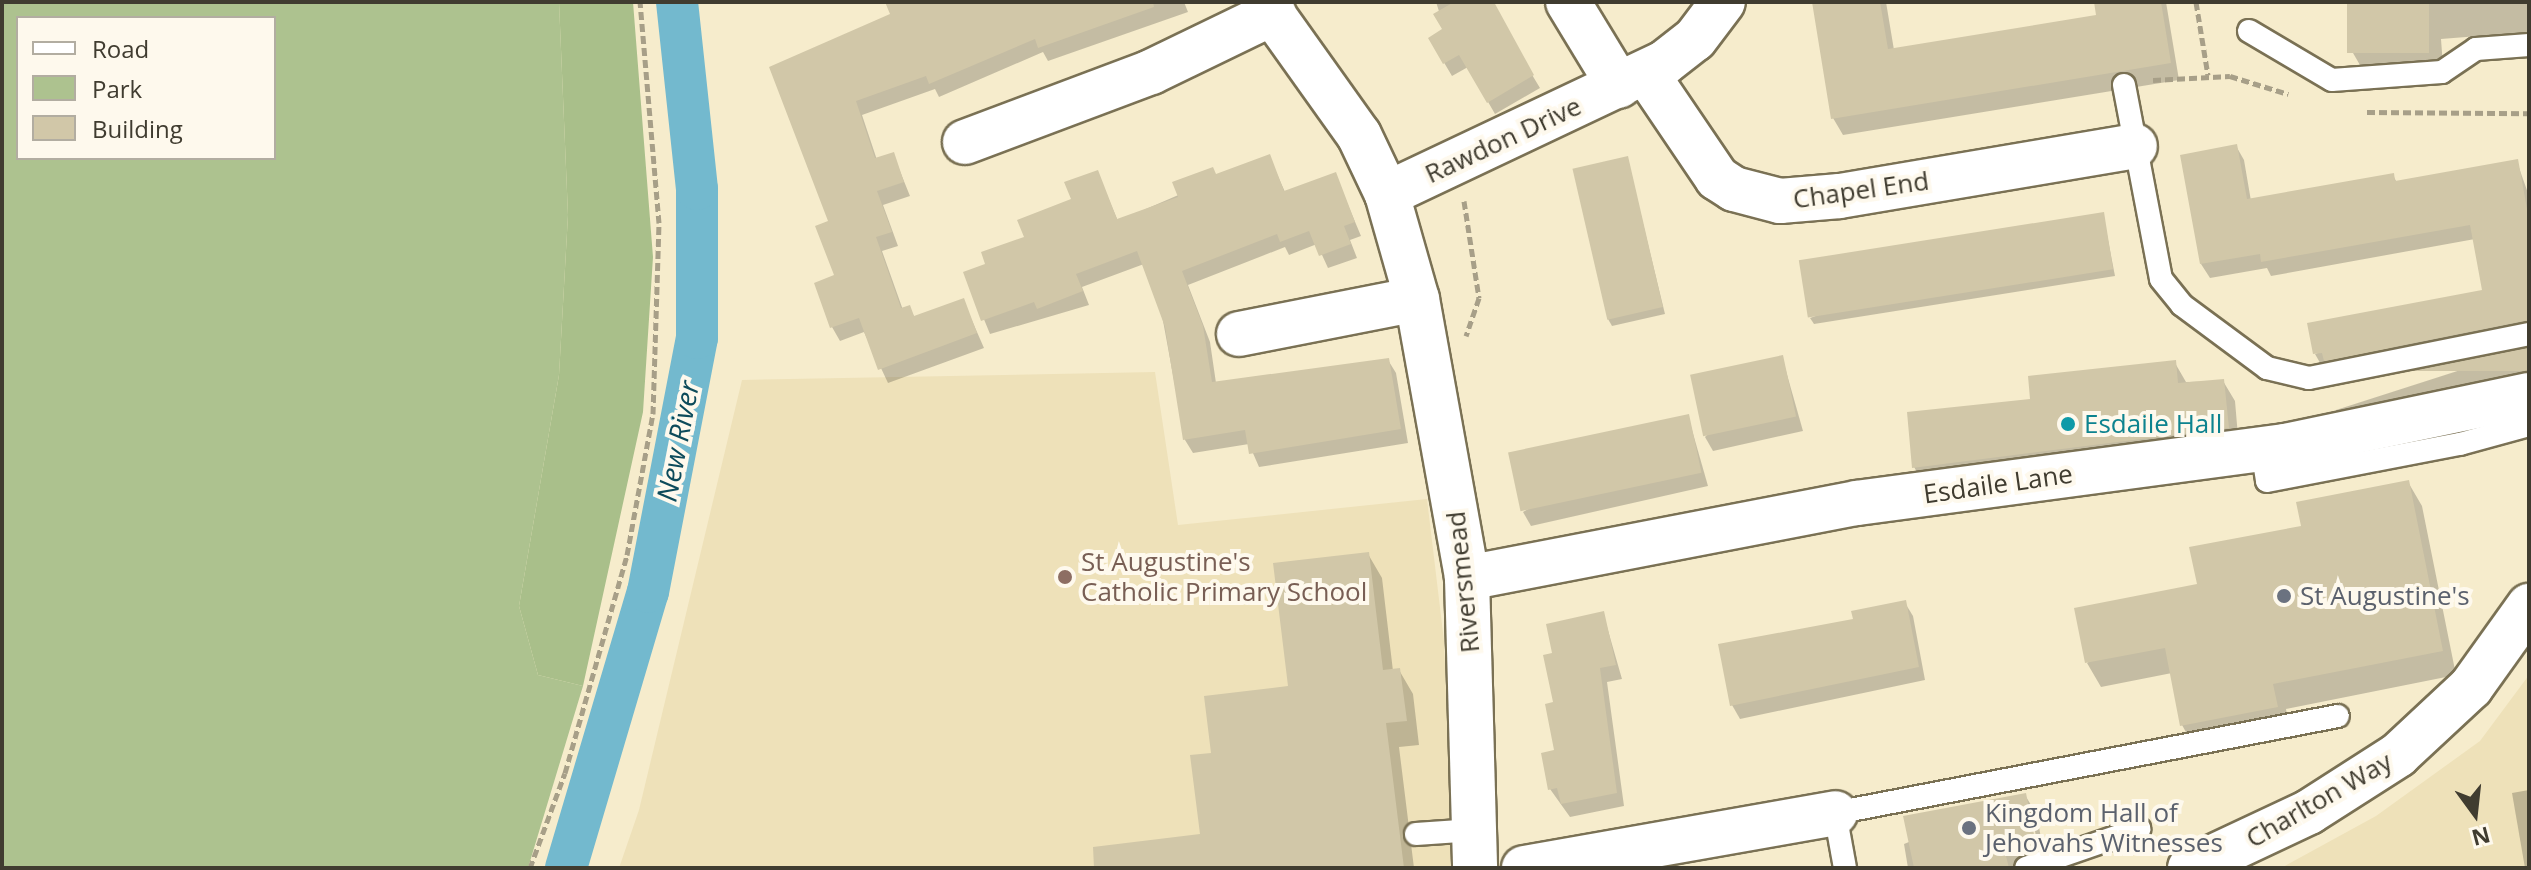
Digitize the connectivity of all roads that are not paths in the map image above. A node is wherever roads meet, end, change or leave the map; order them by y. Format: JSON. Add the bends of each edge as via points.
{"nodes":[{"id":1,"x":1568,"y":2,"type":"edge"},
{"id":2,"x":1723,"y":2,"type":"edge"},
{"id":3,"x":1268,"y":8,"type":"edge"},
{"id":4,"x":2249,"y":31,"type":"dead end"},
{"id":5,"x":2529,"y":45,"type":"edge"},
{"id":6,"x":1632,"y":80,"type":"junction"},
{"id":7,"x":2124,"y":85,"type":"dead end"},
{"id":8,"x":965,"y":142,"type":"dead end"},
{"id":9,"x":2135,"y":146,"type":"junction"},
{"id":10,"x":1387,"y":194,"type":"junction"},
{"id":11,"x":1417,"y":299,"type":"junction"},
{"id":12,"x":1239,"y":334,"type":"dead end"},
{"id":13,"x":2529,"y":334,"type":"edge"},
{"id":14,"x":2529,"y":395,"type":"edge"},
{"id":15,"x":2529,"y":425,"type":"edge"},
{"id":16,"x":2262,"y":449,"type":"junction"},
{"id":17,"x":1467,"y":578,"type":"junction"},
{"id":18,"x":2529,"y":606,"type":"edge"},
{"id":19,"x":2338,"y":716,"type":"dead end"},
{"id":20,"x":1835,"y":813,"type":"junction"},
{"id":21,"x":2139,"y":829,"type":"dead end"},
{"id":22,"x":1416,"y":834,"type":"dead end"},
{"id":23,"x":1475,"y":849,"type":"edge"},
{"id":24,"x":1524,"y":868,"type":"edge"},
{"id":25,"x":1845,"y":868,"type":"edge"},
{"id":26,"x":2026,"y":868,"type":"edge"},
{"id":27,"x":2190,"y":868,"type":"edge"}],
"edges":[{"from":1,"to":6,"type":"street"},
{"from":2,"to":6,"type":"street","name":"Rawdon Drive","via":[[1695,39]]},
{"from":3,"to":8,"type":"street","name":"Riversmead","via":[[1151,72]]},
{"from":3,"to":10,"type":"street","name":"Riversmead","via":[[1359,135]]},
{"from":4,"to":5,"type":"lane","via":[[2332,80],[2442,72],[2476,49]]},
{"from":6,"to":9,"type":"street","name":"Chapel End","via":[[1717,178],[1734,189],[1780,201],[1840,196]]},
{"from":6,"to":10,"type":"street","name":"Rawdon Drive"},
{"from":7,"to":9,"type":"lane"},
{"from":9,"to":13,"type":"lane","via":[[2161,279],[2182,305],[2281,375],[2309,378]]},
{"from":10,"to":11,"type":"street","name":"Riversmead"},
{"from":11,"to":12,"type":"street"},
{"from":11,"to":17,"type":"street","name":"Riversmead"},
{"from":14,"to":16,"type":"street","name":"Esdaile Lane"},
{"from":15,"to":16,"type":"lane","via":[[2460,444],[2267,481]]},
{"from":16,"to":17,"type":"street","name":"Esdaile Lane","via":[[1857,503]]},
{"from":17,"to":23,"type":"street","name":"Riversmead"},
{"from":18,"to":27,"type":"street","name":"Charlton Way","via":[[2471,687],[2398,755],[2309,812]]},
{"from":19,"to":20,"type":"lane"},
{"from":20,"to":24,"type":"street"},
{"from":20,"to":25,"type":"lane"},
{"from":21,"to":26,"type":"lane"},
{"from":22,"to":23,"type":"lane"}]}
